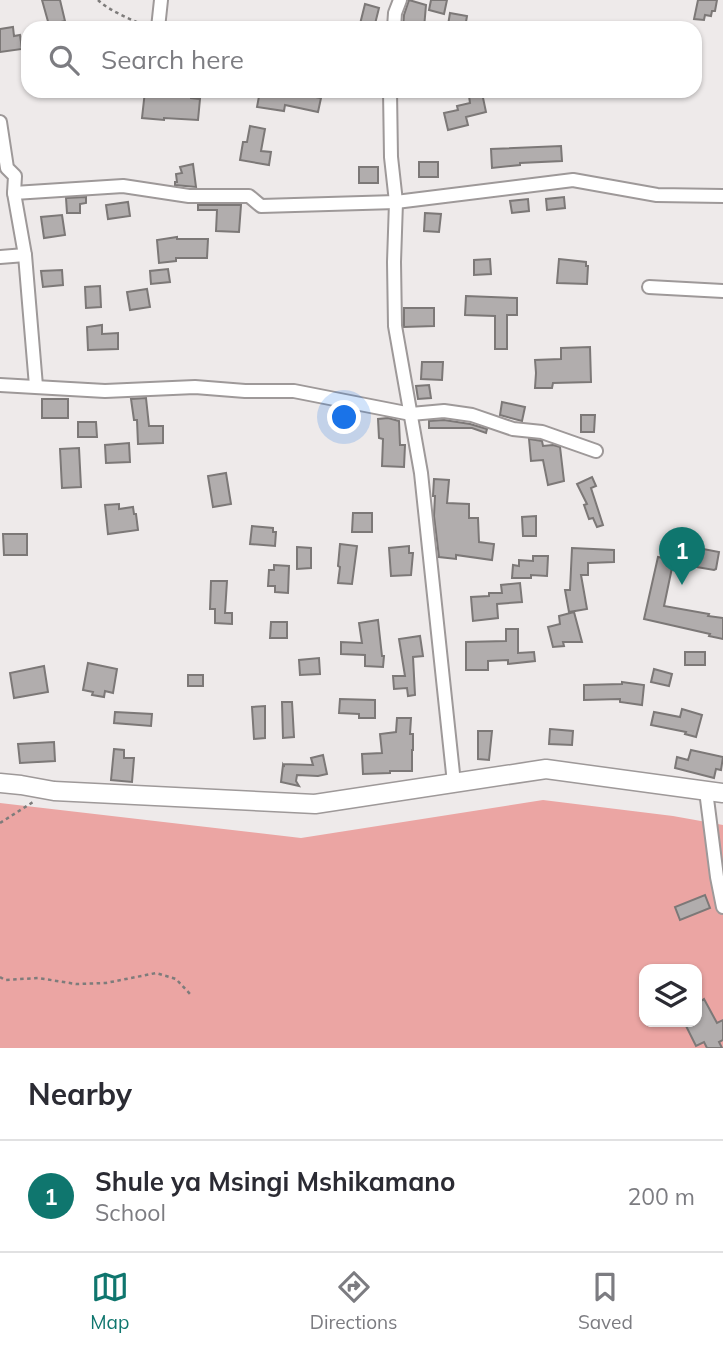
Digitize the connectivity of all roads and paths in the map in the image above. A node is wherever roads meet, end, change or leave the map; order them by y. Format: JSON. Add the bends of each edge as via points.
{"nodes":[{"id":1,"x":99,"y":0,"type":"edge"},
{"id":2,"x":161,"y":0,"type":"edge"},
{"id":3,"x":400,"y":0,"type":"edge"},
{"id":4,"x":135,"y":21,"type":"edge"},
{"id":5,"x":159,"y":21,"type":"edge"},
{"id":6,"x":395,"y":21,"type":"edge"},
{"id":7,"x":390,"y":98,"type":"edge"},
{"id":8,"x":0,"y":122,"type":"edge"},
{"id":9,"x":4,"y":168,"type":"edge"},
{"id":10,"x":15,"y":193,"type":"junction"},
{"id":11,"x":723,"y":196,"type":"edge"},
{"id":12,"x":396,"y":202,"type":"junction"},
{"id":13,"x":25,"y":255,"type":"junction"},
{"id":14,"x":0,"y":257,"type":"edge"},
{"id":15,"x":649,"y":288,"type":"dead end"},
{"id":16,"x":723,"y":291,"type":"edge"},
{"id":17,"x":0,"y":385,"type":"edge"},
{"id":18,"x":36,"y":386,"type":"junction"},
{"id":19,"x":411,"y":414,"type":"junction"},
{"id":20,"x":596,"y":451,"type":"dead end"},
{"id":21,"x":0,"y":783,"type":"edge"},
{"id":22,"x":454,"y":783,"type":"junction"},
{"id":23,"x":54,"y":791,"type":"junction"},
{"id":24,"x":715,"y":792,"type":"edge"},
{"id":25,"x":0,"y":823,"type":"edge"},
{"id":26,"x":723,"y":907,"type":"edge"},
{"id":27,"x":0,"y":977,"type":"edge"},
{"id":28,"x":191,"y":995,"type":"dead end"}],
"edges":[{"from":1,"to":4,"type":"path"},
{"from":2,"to":5,"type":"street"},
{"from":3,"to":6,"type":"street"},
{"from":7,"to":12,"type":"street"},
{"from":8,"to":9,"type":"street"},
{"from":9,"to":10,"type":"street","via":[[15,176]]},
{"from":10,"to":12,"type":"street","via":[[123,186],[189,196],[249,196],[261,205]]},
{"from":10,"to":13,"type":"street"},
{"from":11,"to":12,"type":"street","via":[[657,195],[573,180]]},
{"from":12,"to":19,"type":"street","via":[[394,326]]},
{"from":13,"to":14,"type":"street"},
{"from":13,"to":18,"type":"street"},
{"from":15,"to":16,"type":"street"},
{"from":17,"to":18,"type":"street"},
{"from":18,"to":19,"type":"street","via":[[105,391],[195,387],[293,391]]},
{"from":19,"to":20,"type":"street","via":[[444,411],[472,415]]},
{"from":19,"to":22,"type":"street"},
{"from":21,"to":23,"type":"street"},
{"from":22,"to":23,"type":"street","via":[[315,804]]},
{"from":22,"to":24,"type":"street","via":[[546,769]]},
{"from":23,"to":25,"type":"path"},
{"from":24,"to":26,"type":"street","via":[[716,877]]},
{"from":27,"to":28,"type":"path","via":[[76,984],[156,972],[176,979]]}]}
